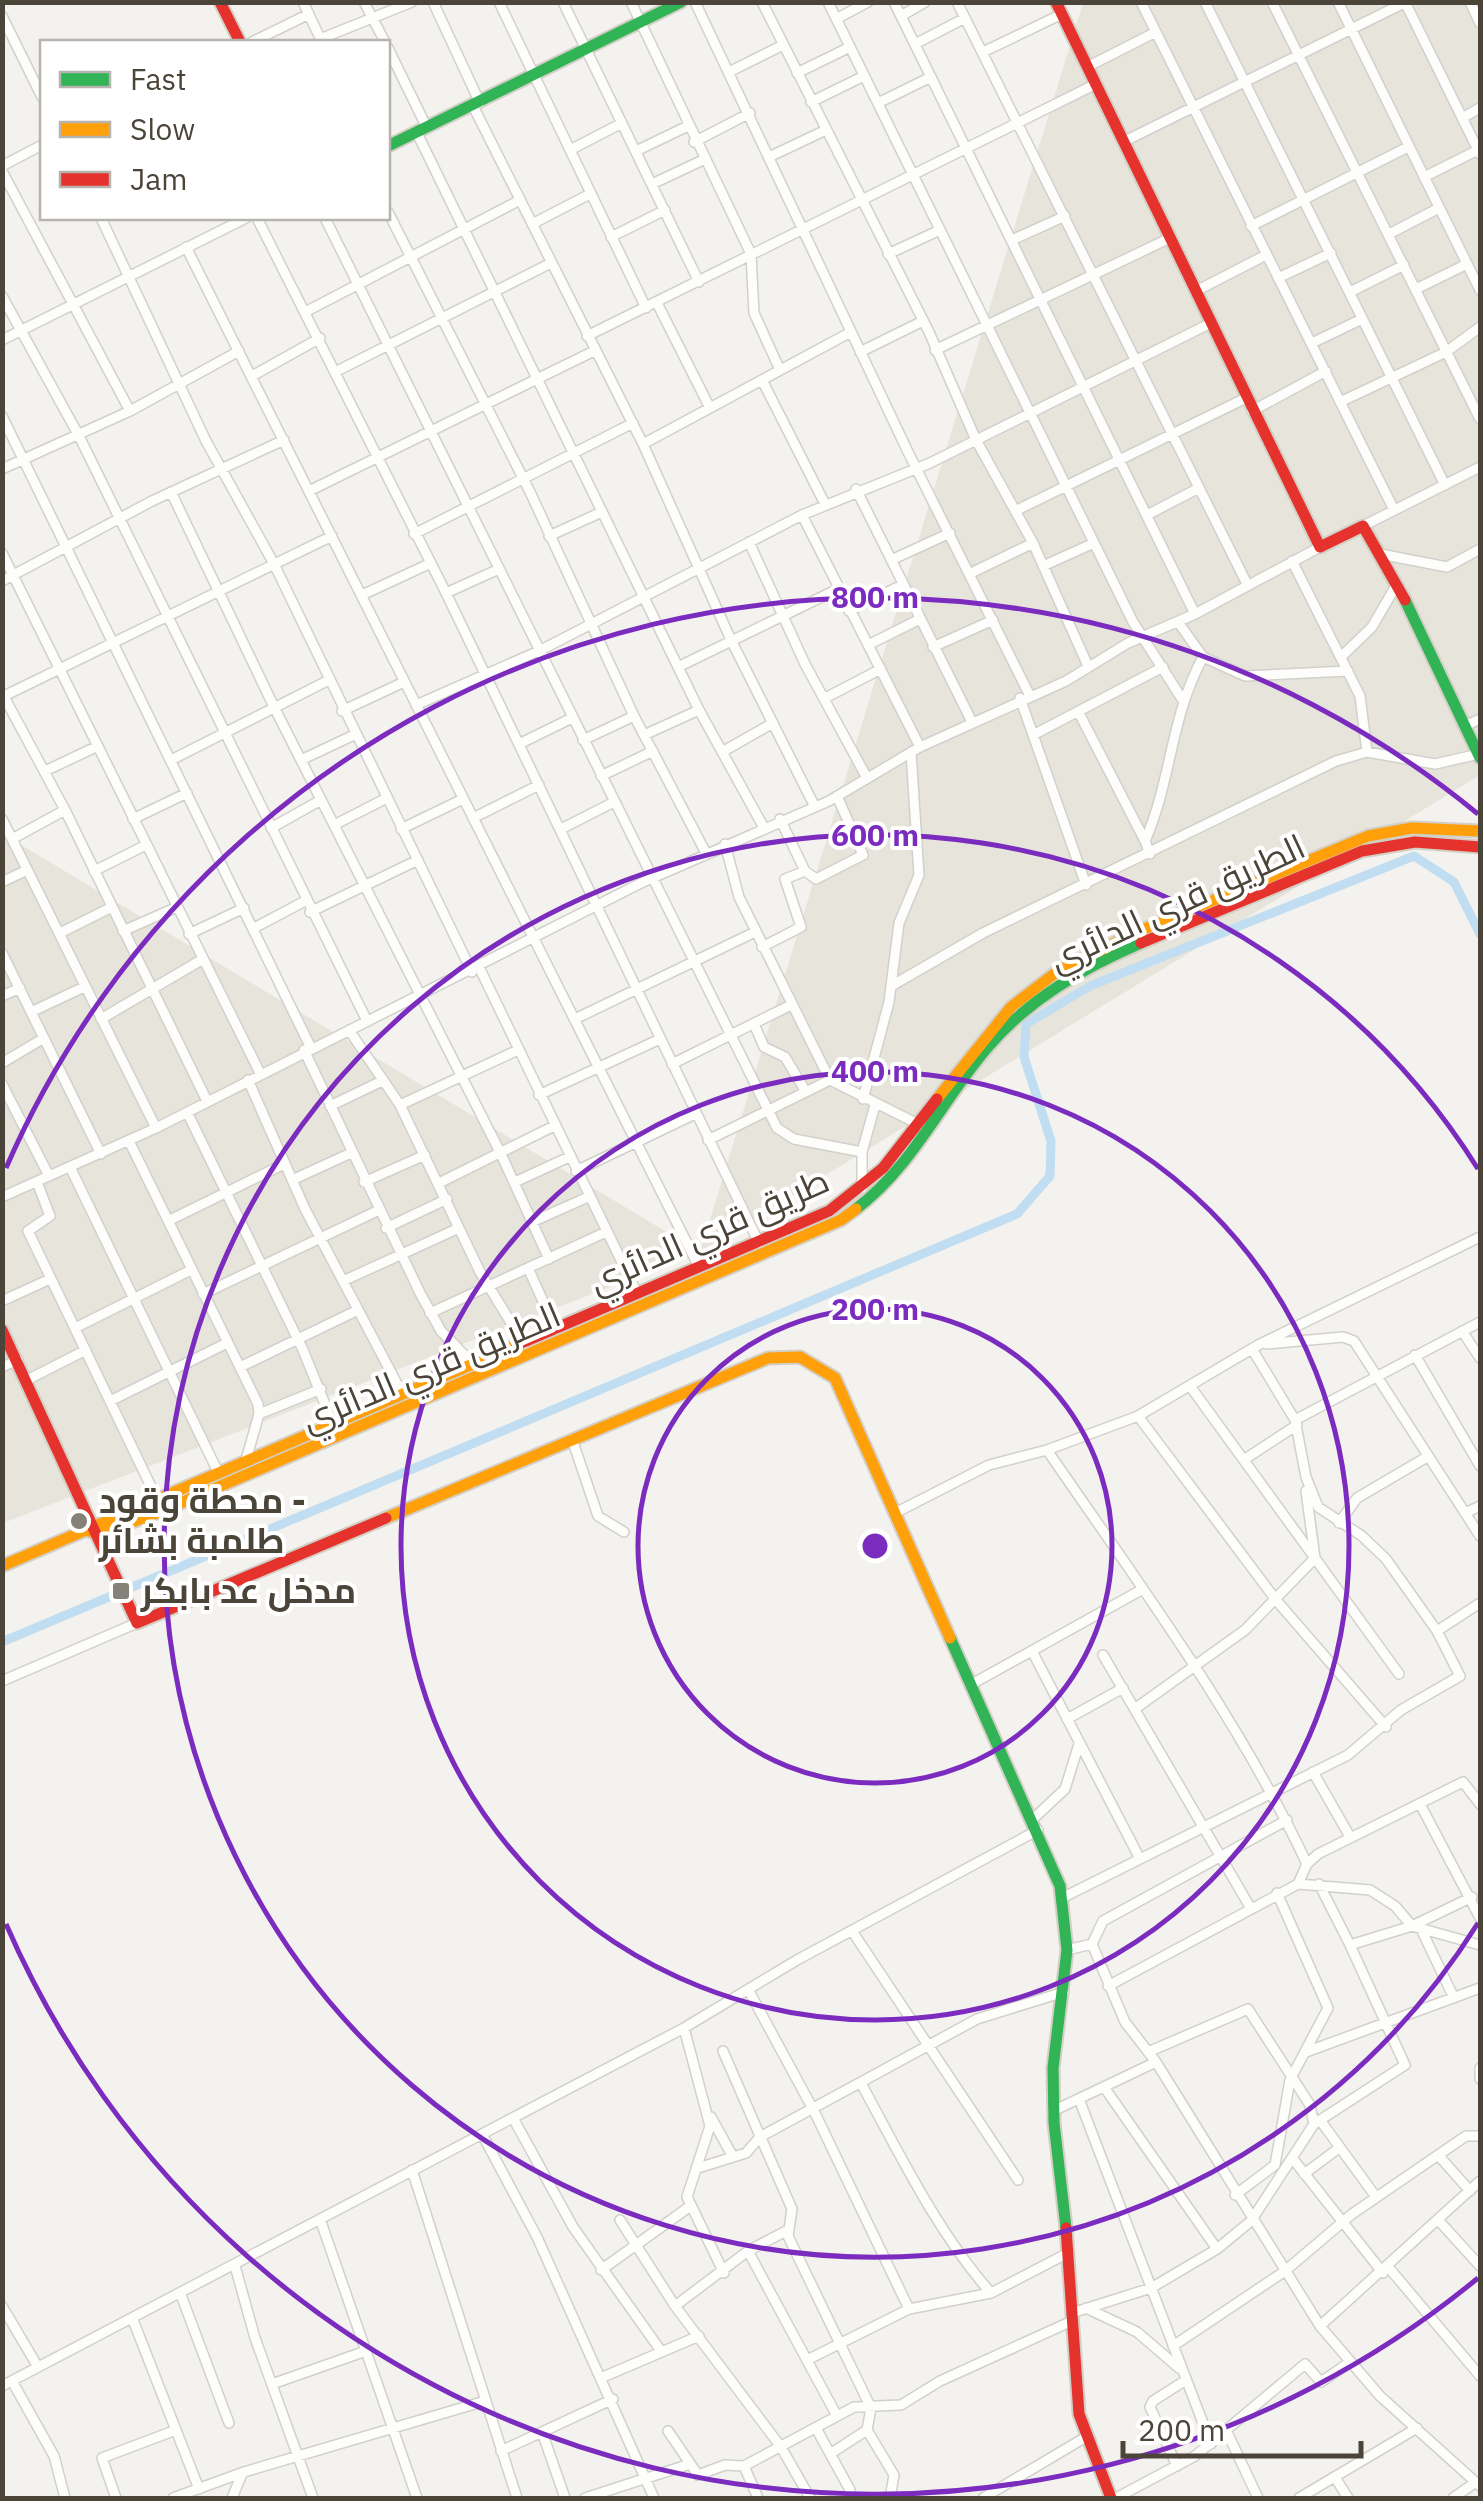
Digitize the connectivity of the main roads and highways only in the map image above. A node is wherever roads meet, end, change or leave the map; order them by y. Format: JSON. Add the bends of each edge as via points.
{"nodes":[{"id":1,"x":220,"y":2,"type":"edge"},
{"id":2,"x":681,"y":2,"type":"edge"},
{"id":3,"x":1059,"y":8,"type":"edge"},
{"id":4,"x":239,"y":40,"type":"edge"},
{"id":5,"x":390,"y":145,"type":"edge"},
{"id":6,"x":1480,"y":756,"type":"edge"},
{"id":7,"x":1480,"y":832,"type":"edge"},
{"id":8,"x":1480,"y":846,"type":"edge"},
{"id":9,"x":2,"y":1330,"type":"edge"},
{"id":10,"x":94,"y":1530,"type":"junction"},
{"id":11,"x":4,"y":1563,"type":"edge"},
{"id":12,"x":1113,"y":2498,"type":"edge"}],
"edges":[{"from":1,"to":4,"type":"main road"},
{"from":2,"to":5,"type":"main road"},
{"from":3,"to":6,"type":"main road","via":[[1320,546],[1363,526]]},
{"from":7,"to":10,"type":"main road","name":"طريق قري الدائري","via":[[1417,827],[1368,836],[1066,967],[987,1031],[920,1124],[862,1188],[830,1211]]},
{"from":8,"to":10,"type":"main road","name":"الطريق قري الدائري","via":[[1424,840],[1365,850],[1095,966],[1006,1026],[903,1167],[841,1220]]},
{"from":9,"to":10,"type":"main road"},
{"from":10,"to":11,"type":"main road","name":"طريق قري الدائري"},
{"from":10,"to":12,"type":"main road","via":[[137,1623],[768,1358],[800,1357],[835,1378],[1062,1898],[1067,1950],[1053,2111],[1079,2414]]}]}
